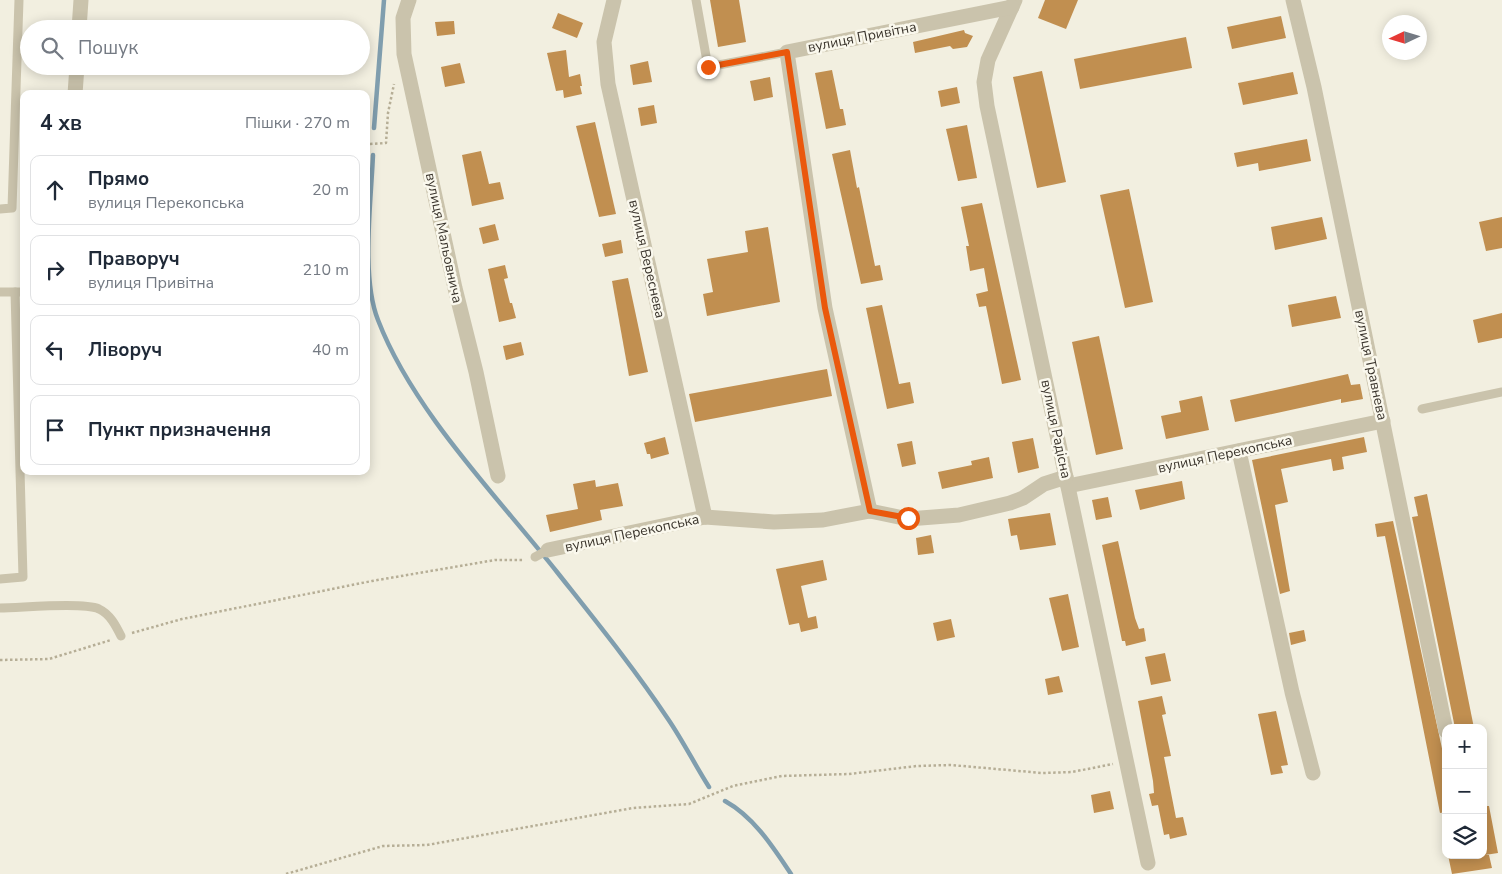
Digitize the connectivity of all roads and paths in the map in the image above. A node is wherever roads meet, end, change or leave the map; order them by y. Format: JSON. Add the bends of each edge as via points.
{"nodes":[{"id":1,"x":19,"y":0,"type":"edge"},
{"id":2,"x":81,"y":0,"type":"edge"},
{"id":3,"x":409,"y":0,"type":"edge"},
{"id":4,"x":614,"y":0,"type":"edge"},
{"id":5,"x":696,"y":0,"type":"edge"},
{"id":6,"x":1293,"y":0,"type":"edge"},
{"id":7,"x":1013,"y":3,"type":"edge"},
{"id":8,"x":80,"y":20,"type":"edge"},
{"id":9,"x":787,"y":52,"type":"junction"},
{"id":10,"x":76,"y":75,"type":"edge"},
{"id":11,"x":395,"y":80,"type":"dead end"},
{"id":12,"x":75,"y":90,"type":"edge"},
{"id":13,"x":370,"y":144,"type":"edge"},
{"id":14,"x":0,"y":209,"type":"edge"},
{"id":15,"x":0,"y":292,"type":"edge"},
{"id":16,"x":20,"y":292,"type":"edge"},
{"id":17,"x":1502,"y":392,"type":"edge"},
{"id":18,"x":1422,"y":409,"type":"dead end"},
{"id":19,"x":1383,"y":421,"type":"junction"},
{"id":20,"x":1238,"y":451,"type":"junction"},
{"id":21,"x":22,"y":475,"type":"edge"},
{"id":22,"x":498,"y":476,"type":"dead end"},
{"id":23,"x":1067,"y":481,"type":"junction"},
{"id":24,"x":870,"y":511,"type":"junction"},
{"id":25,"x":705,"y":517,"type":"junction"},
{"id":26,"x":548,"y":550,"type":"joint"},
{"id":27,"x":535,"y":557,"type":"joint"},
{"id":28,"x":0,"y":579,"type":"edge"},
{"id":29,"x":0,"y":608,"type":"edge"},
{"id":30,"x":121,"y":636,"type":"junction"},
{"id":31,"x":0,"y":660,"type":"edge"},
{"id":32,"x":1445,"y":724,"type":"edge"},
{"id":33,"x":1126,"y":761,"type":"junction"},
{"id":34,"x":1312,"y":773,"type":"dead end"},
{"id":35,"x":1148,"y":862,"type":"dead end"},
{"id":36,"x":286,"y":874,"type":"edge"}],
"edges":[{"from":1,"to":14,"type":"lane","via":[[12,208]]},
{"from":2,"to":8,"type":"street"},
{"from":3,"to":22,"type":"street","name":"вулиця Мальовнича","via":[[404,18],[404,54]]},
{"from":4,"to":25,"type":"street","name":"вулиця Вереснева","via":[[604,42],[608,84]]},
{"from":5,"to":9,"type":"lane","via":[[708,67]]},
{"from":6,"to":19,"type":"street","name":"вулиця Травнева"},
{"from":7,"to":9,"type":"street","name":"вулиця Привітна"},
{"from":7,"to":23,"type":"street","name":"вулиця Радісна","via":[[988,60],[984,82]]},
{"from":9,"to":24,"type":"street","via":[[825,308]]},
{"from":10,"to":12,"type":"street"},
{"from":11,"to":13,"type":"path","via":[[386,143]]},
{"from":15,"to":16,"type":"lane"},
{"from":17,"to":18,"type":"lane"},
{"from":19,"to":20,"type":"street","name":"вулиця Перекопська"},
{"from":19,"to":32,"type":"street","name":"вулиця Травнева"},
{"from":20,"to":23,"type":"street","name":"вулиця Перекопська"},
{"from":20,"to":34,"type":"street"},
{"from":21,"to":28,"type":"lane","via":[[23,577]]},
{"from":23,"to":24,"type":"street","name":"вулиця Перекопська","via":[[1044,484],[1010,503],[959,515],[908,518]]},
{"from":23,"to":33,"type":"street","name":"вулиця Радісна"},
{"from":24,"to":25,"type":"street","name":"вулиця Перекопська","via":[[823,520],[774,522]]},
{"from":25,"to":26,"type":"street","name":"вулиця Перекопська"},
{"from":26,"to":27,"type":"lane"},
{"from":27,"to":30,"type":"path","via":[[495,560],[372,581],[182,619]]},
{"from":29,"to":30,"type":"lane","via":[[73,606],[98,609],[113,620]]},
{"from":30,"to":31,"type":"path","via":[[49,659]]},
{"from":33,"to":35,"type":"street","name":"вулиця Радісна"},
{"from":33,"to":36,"type":"path","via":[[1057,773],[951,765],[782,776],[749,781],[689,804],[633,808],[427,845],[383,846]]}]}
